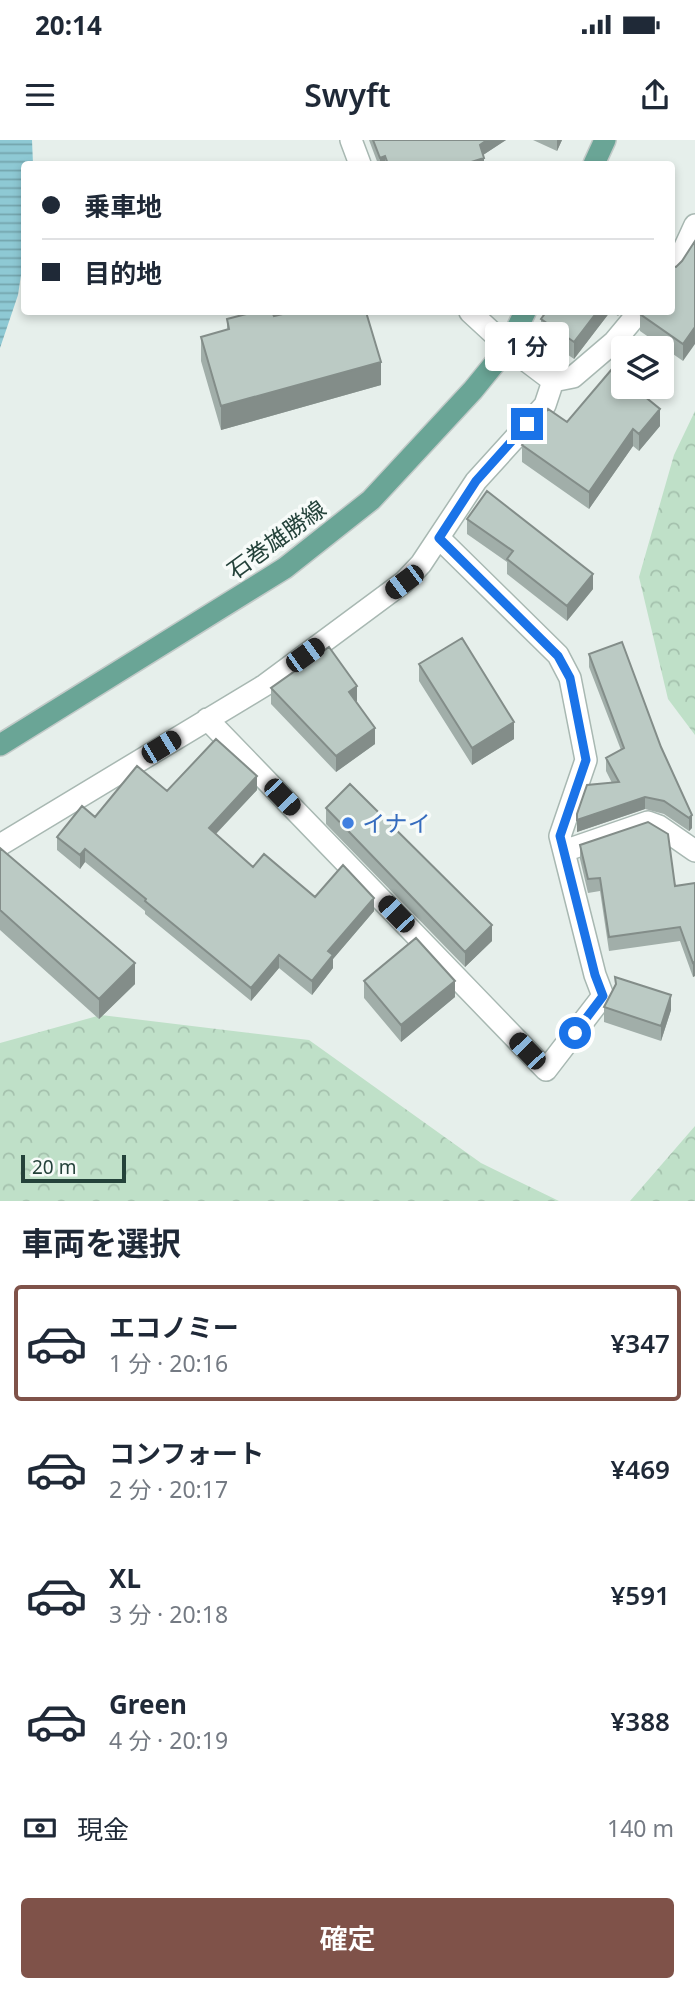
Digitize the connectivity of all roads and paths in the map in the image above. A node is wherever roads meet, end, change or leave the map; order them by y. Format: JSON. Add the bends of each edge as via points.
{"nodes":[{"id":1,"x":351,"y":140,"type":"edge"},
{"id":2,"x":605,"y":140,"type":"edge"},
{"id":3,"x":359,"y":161,"type":"edge"},
{"id":4,"x":595,"y":161,"type":"edge"},
{"id":5,"x":695,"y":225,"type":"edge"},
{"id":6,"x":675,"y":266,"type":"edge"},
{"id":7,"x":473,"y":315,"type":"edge"},
{"id":8,"x":524,"y":315,"type":"edge"},
{"id":9,"x":636,"y":315,"type":"edge"},
{"id":10,"x":509,"y":347,"type":"junction"},
{"id":11,"x":553,"y":382,"type":"junction"},
{"id":12,"x":439,"y":538,"type":"junction"},
{"id":13,"x":207,"y":719,"type":"junction"},
{"id":14,"x":0,"y":745,"type":"edge"},
{"id":15,"x":0,"y":845,"type":"edge"},
{"id":16,"x":564,"y":851,"type":"junction"},
{"id":17,"x":695,"y":851,"type":"edge"}],
"edges":[{"from":1,"to":3,"type":"street"},
{"from":2,"to":4,"type":"main road"},
{"from":5,"to":6,"type":"street"},
{"from":7,"to":10,"type":"street"},
{"from":8,"to":10,"type":"main road","name":"石巻雄勝線"},
{"from":9,"to":11,"type":"street","via":[[614,342],[573,377]]},
{"from":10,"to":11,"type":"street"},
{"from":10,"to":14,"type":"main road","name":"石巻雄勝線","via":[[371,500],[285,568]]},
{"from":11,"to":12,"type":"street","via":[[545,405],[476,481]]},
{"from":12,"to":13,"type":"street","via":[[404,582],[265,685]]},
{"from":12,"to":16,"type":"street","via":[[558,656],[570,678],[586,760],[560,836]]},
{"from":13,"to":15,"type":"street"},
{"from":13,"to":16,"type":"street","via":[[546,1070],[603,996]]},
{"from":16,"to":17,"type":"street","via":[[648,822]]}]}
